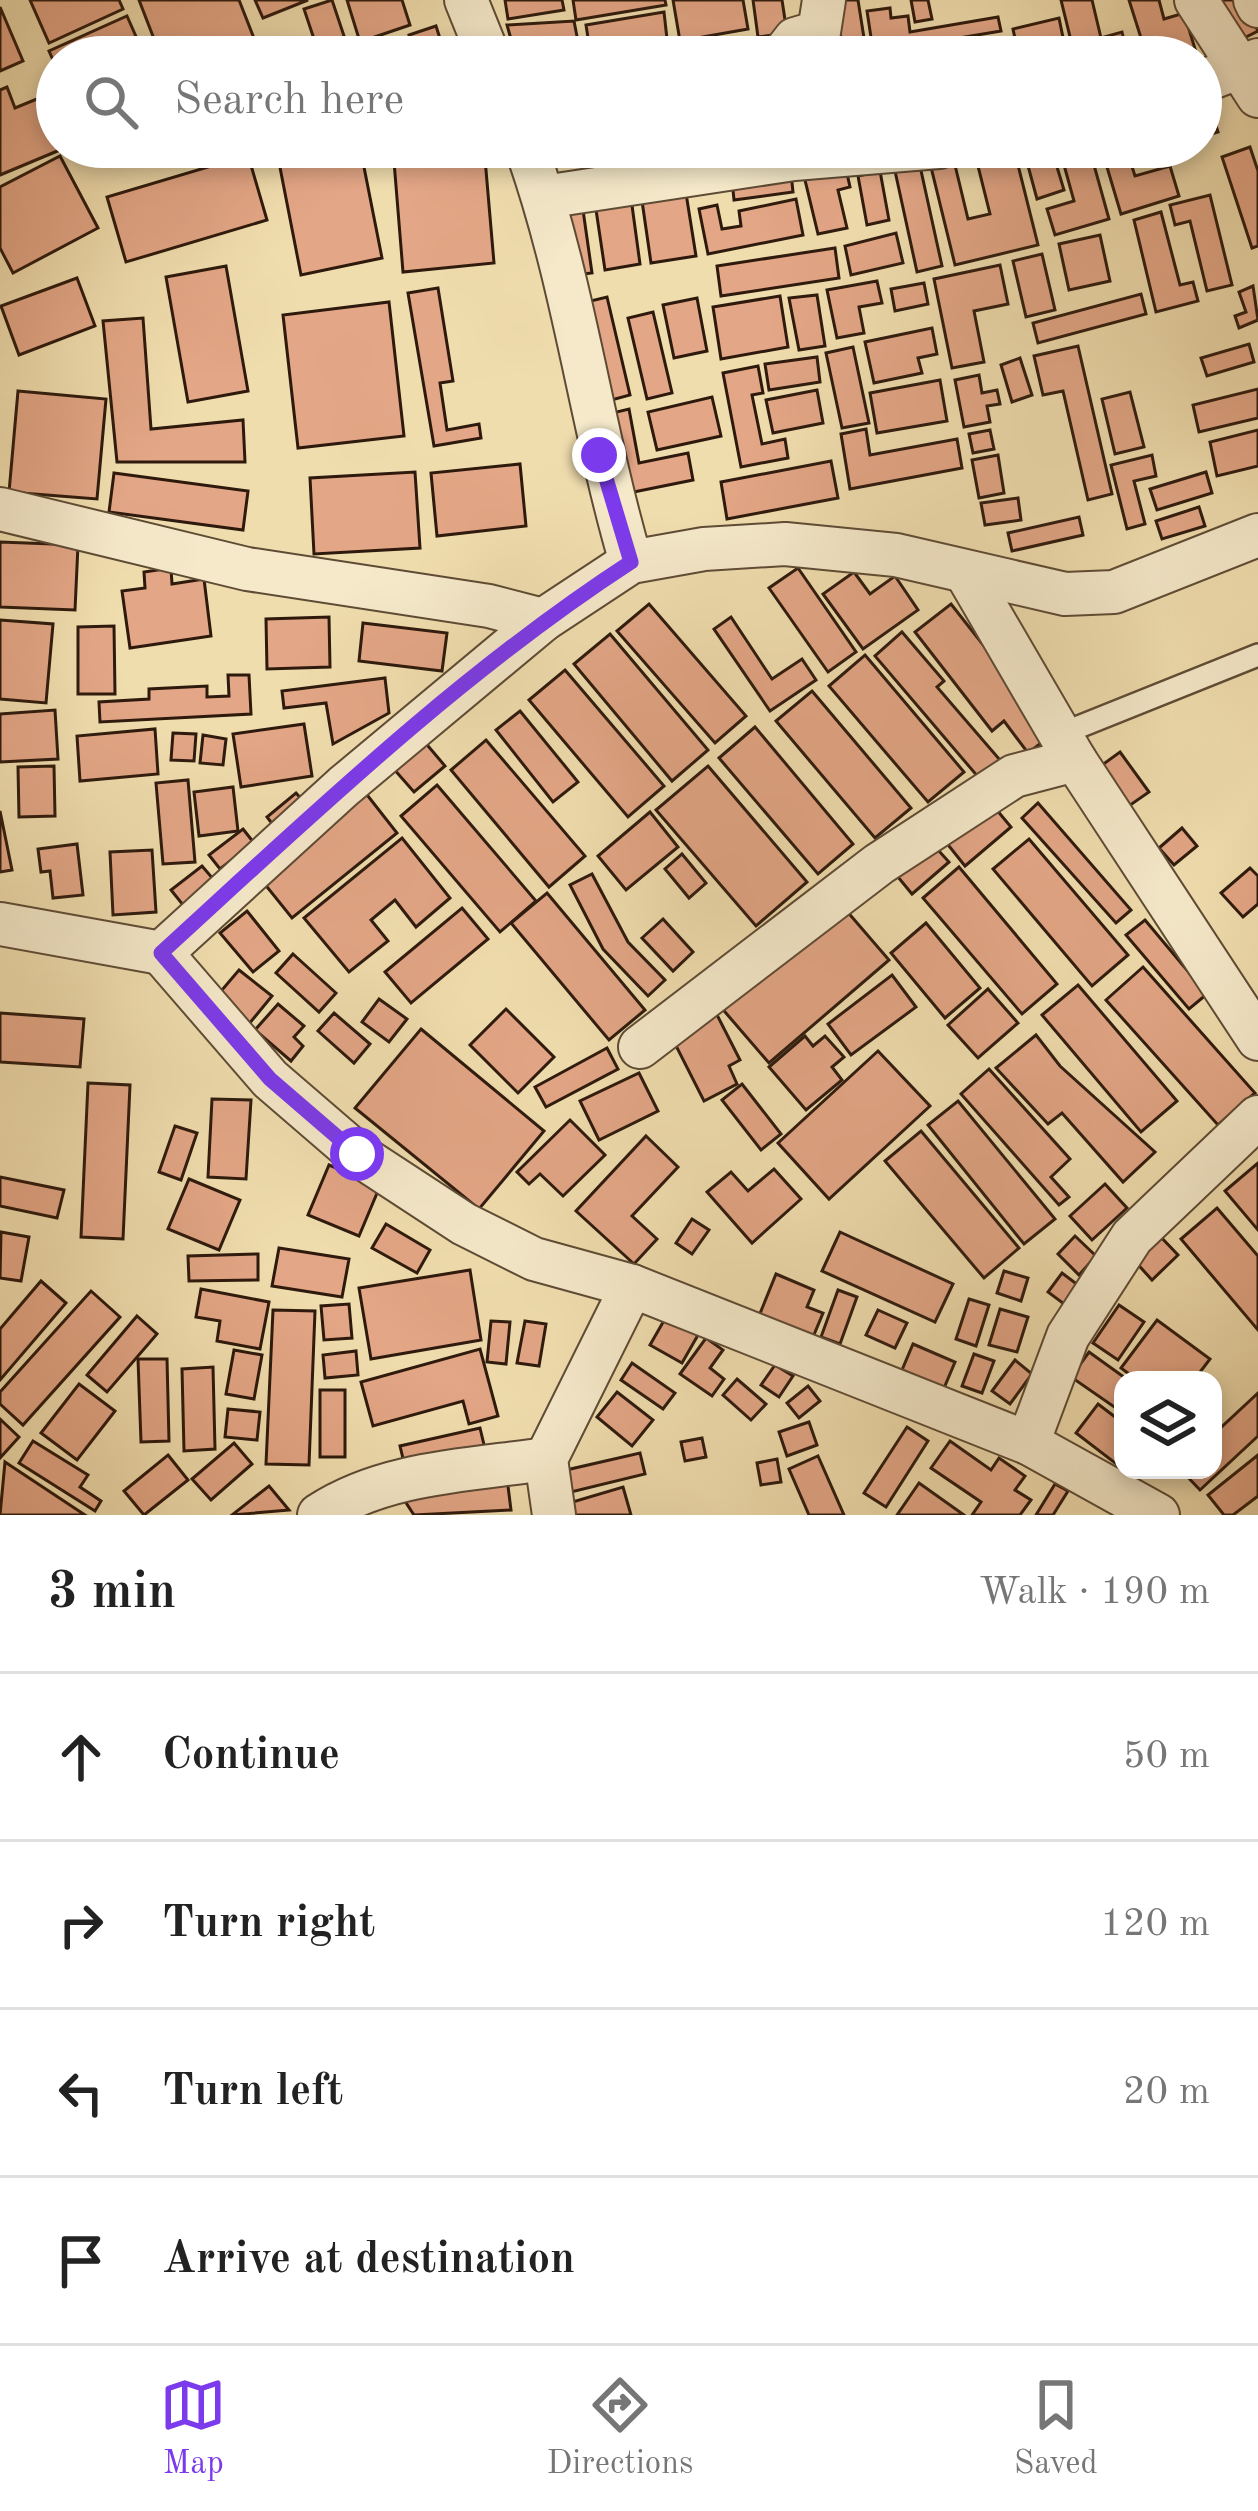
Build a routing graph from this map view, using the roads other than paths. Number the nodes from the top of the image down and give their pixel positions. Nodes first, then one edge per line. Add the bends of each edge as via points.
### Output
1 (466, 0) edge
2 (824, 0) edge
3 (1196, 0) edge
4 (481, 36) edge
5 (805, 36) edge
6 (1253, 75) edge
7 (1222, 79) edge
8 (534, 168) edge
9 (708, 168) edge
10 (544, 197) junction
11 (0, 509) edge
12 (1258, 536) edge
13 (631, 562) junction
14 (966, 573) junction
15 (543, 620) junction
16 (1258, 655) edge
17 (1068, 747) junction
18 (0, 924) edge
19 (161, 953) junction
20 (1258, 1039) edge
21 (640, 1047) dead end
22 (1258, 1117) edge
23 (632, 1286) junction
24 (1028, 1443) junction
25 (546, 1459) junction
26 (319, 1515) edge
27 (554, 1515) edge
28 (1158, 1515) edge

1 - 4 street
2 - 5 street via 819,32
3 - 6 street
6 - 7 street
8 - 10 street
9 - 10 street
10 - 13 street via 599,455
11 - 15 street via 248,569
12 - 14 street via 1114,592 1066,594
13 - 14 street via 785,544 896,555
13 - 15 street
14 - 17 street
15 - 19 street
16 - 17 lane
17 - 20 street
17 - 21 street via 878,864
18 - 19 street
19 - 23 street via 270,1079 357,1154 534,1259
22 - 24 street via 1132,1237 1068,1336
23 - 24 street
23 - 25 street
24 - 28 street
25 - 26 street via 416,1477 345,1498
25 - 27 street

